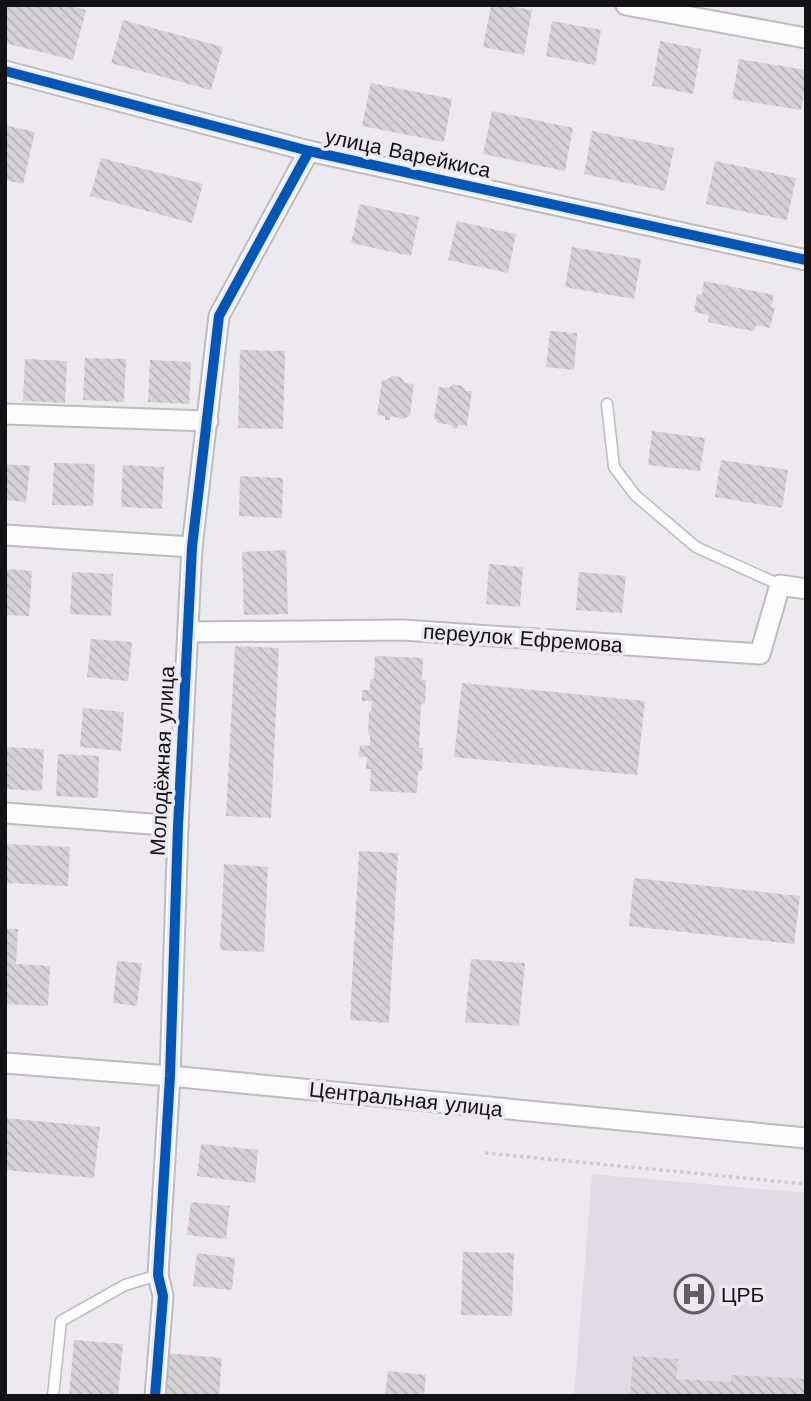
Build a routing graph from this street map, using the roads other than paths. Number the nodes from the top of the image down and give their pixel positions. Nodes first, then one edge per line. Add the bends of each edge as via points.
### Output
1 (626, 5) edge
2 (806, 38) edge
3 (5, 71) edge
4 (309, 150) junction
5 (806, 260) edge
6 (607, 404) dead end
7 (5, 414) edge
8 (208, 421) junction
9 (5, 535) edge
10 (192, 547) junction
11 (780, 585) junction
12 (806, 589) edge
13 (188, 632) junction
14 (5, 813) edge
15 (178, 826) junction
16 (5, 1063) edge
17 (170, 1076) junction
18 (806, 1138) edge
19 (158, 1275) junction
20 (53, 1396) edge
21 (155, 1396) edge

1 - 2 street
3 - 4 street, улица Варейкиса
4 - 5 street, улица Варейкиса
4 - 8 street, Молодёжная улица via 219,316
6 - 11 lane via 614,467 635,495 696,547
7 - 8 street
8 - 10 street, Молодёжная улица
9 - 10 street
10 - 13 street, Молодёжная улица
11 - 12 street
11 - 13 street, переулок Ефремова via 760,654 403,630
13 - 15 street, Молодёжная улица
14 - 15 street
15 - 17 street, Молодёжная улица
16 - 17 street, Центральная улица
17 - 18 street, Центральная улица
17 - 19 street, Молодёжная улица
19 - 20 lane via 125,1284 61,1321
19 - 21 street, Молодёжная улица via 163,1296

